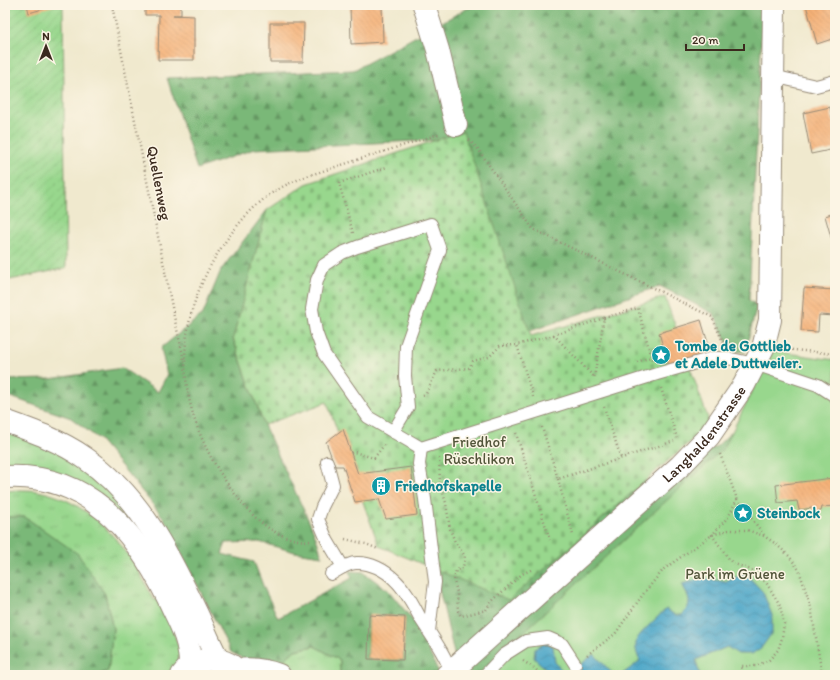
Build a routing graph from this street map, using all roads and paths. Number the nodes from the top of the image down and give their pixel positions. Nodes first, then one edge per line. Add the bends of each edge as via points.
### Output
1 (112, 5) edge
2 (424, 5) edge
3 (774, 5) edge
4 (774, 76) junction
5 (835, 81) edge
6 (456, 125) junction
7 (387, 167) dead end
8 (357, 247) junction
9 (604, 318) junction
10 (554, 335) junction
11 (517, 345) junction
12 (777, 348) dead end
13 (835, 354) edge
14 (727, 358) junction
15 (755, 364) junction
16 (184, 365) junction
17 (657, 374) junction
18 (593, 376) junction
19 (599, 392) junction
20 (835, 396) edge
21 (408, 407) junction
22 (537, 411) junction
23 (512, 420) junction
24 (5, 421) edge
25 (393, 432) junction
26 (709, 436) junction
27 (438, 442) junction
28 (420, 448) junction
29 (351, 453) dead end
30 (621, 458) junction
31 (327, 462) dead end
32 (5, 477) edge
33 (558, 479) junction
34 (737, 499) junction
35 (712, 535) junction
36 (764, 536) junction
37 (327, 540) junction
38 (550, 540) dead end
39 (575, 541) dead end
40 (538, 564) dead end
41 (343, 567) junction
42 (331, 574) dead end
43 (429, 631) junction
44 (218, 659) junction
45 (575, 664) joint
46 (186, 671) edge
47 (240, 672) edge
48 (450, 674) edge
49 (279, 675) edge
50 (485, 675) edge
51 (744, 675) edge
52 (822, 675) edge

1 - 16 path, Quellenweg
2 - 6 main road
3 - 4 main road, Langhaldenstrasse
4 - 5 lane via 816,86
4 - 15 main road, Langhaldenstrasse via 770,320 763,348
6 - 14 path via 478,149 533,229 712,317 728,352
6 - 16 path via 445,132 307,176 265,198 242,219 207,271 191,311
7 - 8 path via 339,183
8 - 21 lane via 431,224 440,250 406,346
8 - 25 lane via 324,265 317,280 312,309 316,332 324,354 368,417
9 - 10 path
9 - 17 path via 638,308
9 - 18 path
10 - 11 path
10 - 18 path
11 - 21 path via 500,346 489,357 473,361 469,368 437,371 426,394
11 - 22 path
12 - 13 path
14 - 15 lane
14 - 17 lane via 713,358
15 - 20 lane via 818,385
15 - 26 main road, Langhaldenstrasse via 733,403
16 - 37 path via 196,422 208,451 238,498 266,527 281,536 299,541
17 - 19 lane
17 - 30 path via 678,440
18 - 19 path
19 - 22 lane
19 - 30 path
21 - 25 lane
22 - 23 lane
22 - 33 path
23 - 27 lane
23 - 38 path
24 - 44 main road via 74,451 103,471 123,490 144,517 166,554
25 - 28 lane
25 - 29 path via 374,458
26 - 34 path via 716,444
26 - 48 main road, Langhaldenstrasse via 674,471
27 - 28 lane
27 - 40 path via 440,483 450,529 465,556 463,568 456,570 454,581 461,616 486,610 491,602 522,574
28 - 43 lane via 419,464 435,582
30 - 33 path
31 - 37 lane via 333,484 318,519
32 - 46 main road via 26,476 58,483 104,508 137,545 164,591 187,639 190,656
33 - 39 path
34 - 35 path via 729,516
34 - 36 path
35 - 36 path via 728,530 747,530
35 - 45 path via 664,569 615,634
35 - 51 path via 732,563 754,571 767,584 780,605 784,624 778,650 769,660 756,666 741,666
36 - 52 path via 789,556 798,570 811,607
37 - 41 lane
41 - 42 lane
41 - 43 lane via 355,562 382,570 405,591
43 - 48 lane
44 - 46 main road via 203,660
44 - 47 main road
45 - 50 lane via 562,644 548,638 526,641 504,655
47 - 49 main road via 255,669

